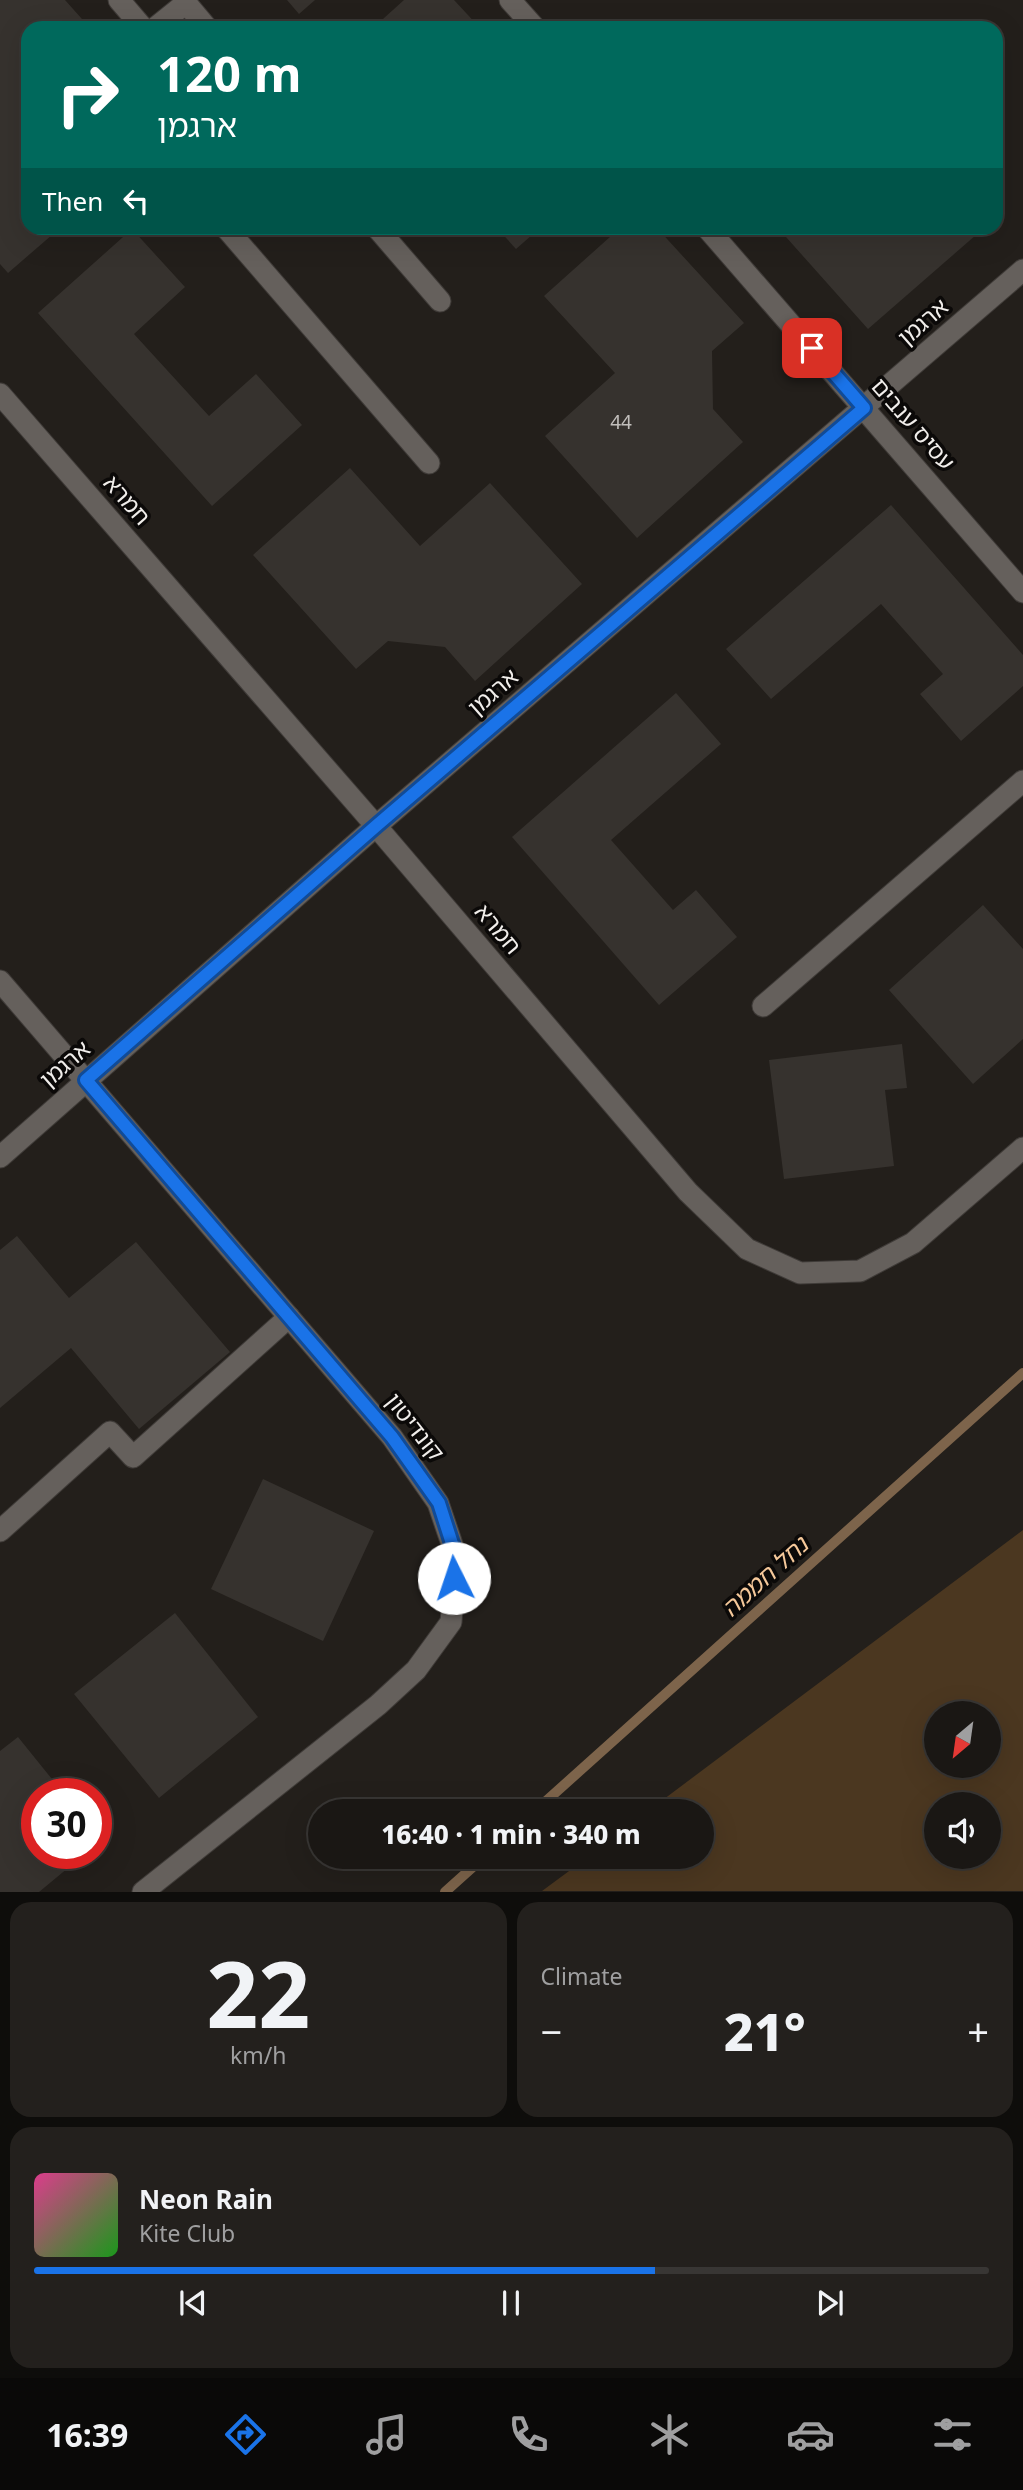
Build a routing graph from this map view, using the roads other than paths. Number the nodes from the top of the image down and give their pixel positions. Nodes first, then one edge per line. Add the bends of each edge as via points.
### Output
1 (119, 0) edge
2 (510, 0) edge
3 (137, 21) edge
4 (164, 21) edge
5 (201, 21) edge
6 (529, 21) edge
7 (232, 235) edge
8 (383, 235) edge
9 (713, 235) edge
10 (1023, 270) edge
11 (440, 302) dead end
12 (0, 394) edge
13 (864, 408) junction
14 (429, 463) dead end
15 (1023, 592) edge
16 (1023, 781) edge
17 (376, 826) junction
18 (0, 981) edge
19 (763, 1006) dead end
20 (86, 1080) junction
21 (1023, 1147) edge
22 (0, 1157) edge
23 (289, 1317) junction
24 (0, 1531) edge
25 (143, 1892) edge

1 - 3 street
2 - 6 street
4 - 5 street via 186,3
7 - 14 street
8 - 11 street
9 - 13 street, עסיס ענבים
10 - 13 street, ארגמן
12 - 17 street, חמרא
13 - 15 street, עסיס ענבים
13 - 17 street, ארגמן
16 - 19 street
17 - 20 street, ארגמן
17 - 21 street, חמרא via 688,1192 747,1249 800,1273 860,1271 913,1243
18 - 20 street, קונדיטון
20 - 22 street, ארגמן
20 - 23 street, קונדיטון
23 - 24 street via 133,1457 110,1432
23 - 25 street, קונדיטון via 392,1437 439,1503 456,1556 450,1622 416,1670 378,1705

